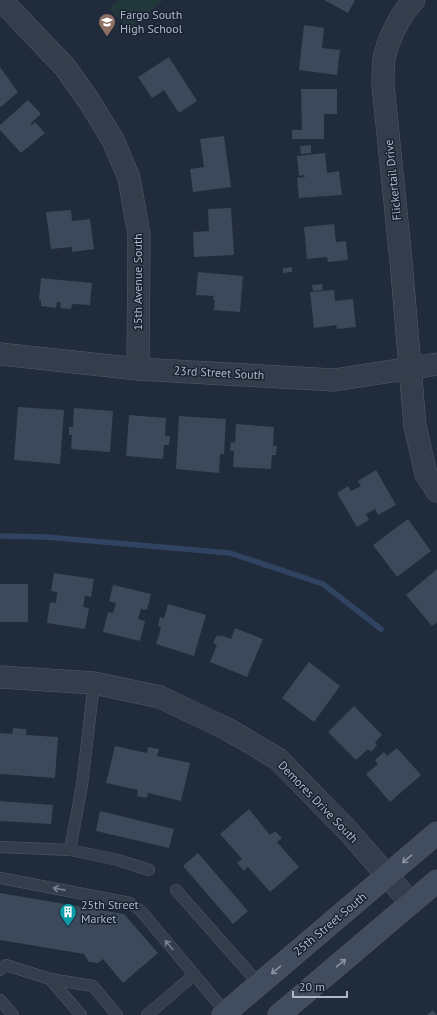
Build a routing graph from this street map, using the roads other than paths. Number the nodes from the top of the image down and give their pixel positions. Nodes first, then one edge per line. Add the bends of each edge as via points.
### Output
1 (1, 0) edge
2 (414, 0) edge
3 (0, 354) edge
4 (437, 364) edge
5 (410, 368) junction
6 (138, 369) junction
7 (437, 491) edge
8 (0, 676) edge
9 (94, 683) junction
10 (437, 833) edge
11 (0, 846) edge
12 (70, 850) junction
13 (149, 870) dead end
14 (387, 876) junction
15 (0, 878) edge
16 (437, 881) edge
17 (176, 890) dead end
18 (411, 903) junction
19 (0, 970) edge
20 (194, 975) junction
21 (50, 979) junction
22 (259, 984) junction
23 (0, 1000) edge
24 (226, 1014) edge
25 (13, 1015) edge
26 (81, 1015) edge
27 (117, 1015) edge
28 (147, 1015) edge
29 (279, 1015) edge

1 - 6 street, 15th Avenue South via 73,78 113,140 129,178 139,235
2 - 5 street, Flickertail Drive via 390,39 384,59 383,85
3 - 6 street, 23rd Street South
4 - 5 street, 23rd Street South
5 - 6 street, 23rd Street South via 334,380
5 - 7 street, Flickertail Drive via 415,426 426,474
8 - 9 street, Demores Drive South
9 - 12 lane via 82,786
9 - 14 street, Demores Drive South via 160,697 229,730 278,759 349,832
10 -> 14 main road, 25th Street South
11 - 12 lane
12 - 13 lane via 118,860
14 - 18 street, Demores Drive South
14 -> 22 main road, 25th Street South
20 -> 15 lane via 140,911 130,903
16 - 18 main road
17 - 22 lane
29 -> 18 main road
19 - 21 lane via 6,965
20 - 24 lane
20 - 28 lane
21 - 26 lane
21 - 27 lane via 93,986
22 - 24 main road, 25th Street South
23 - 25 lane

